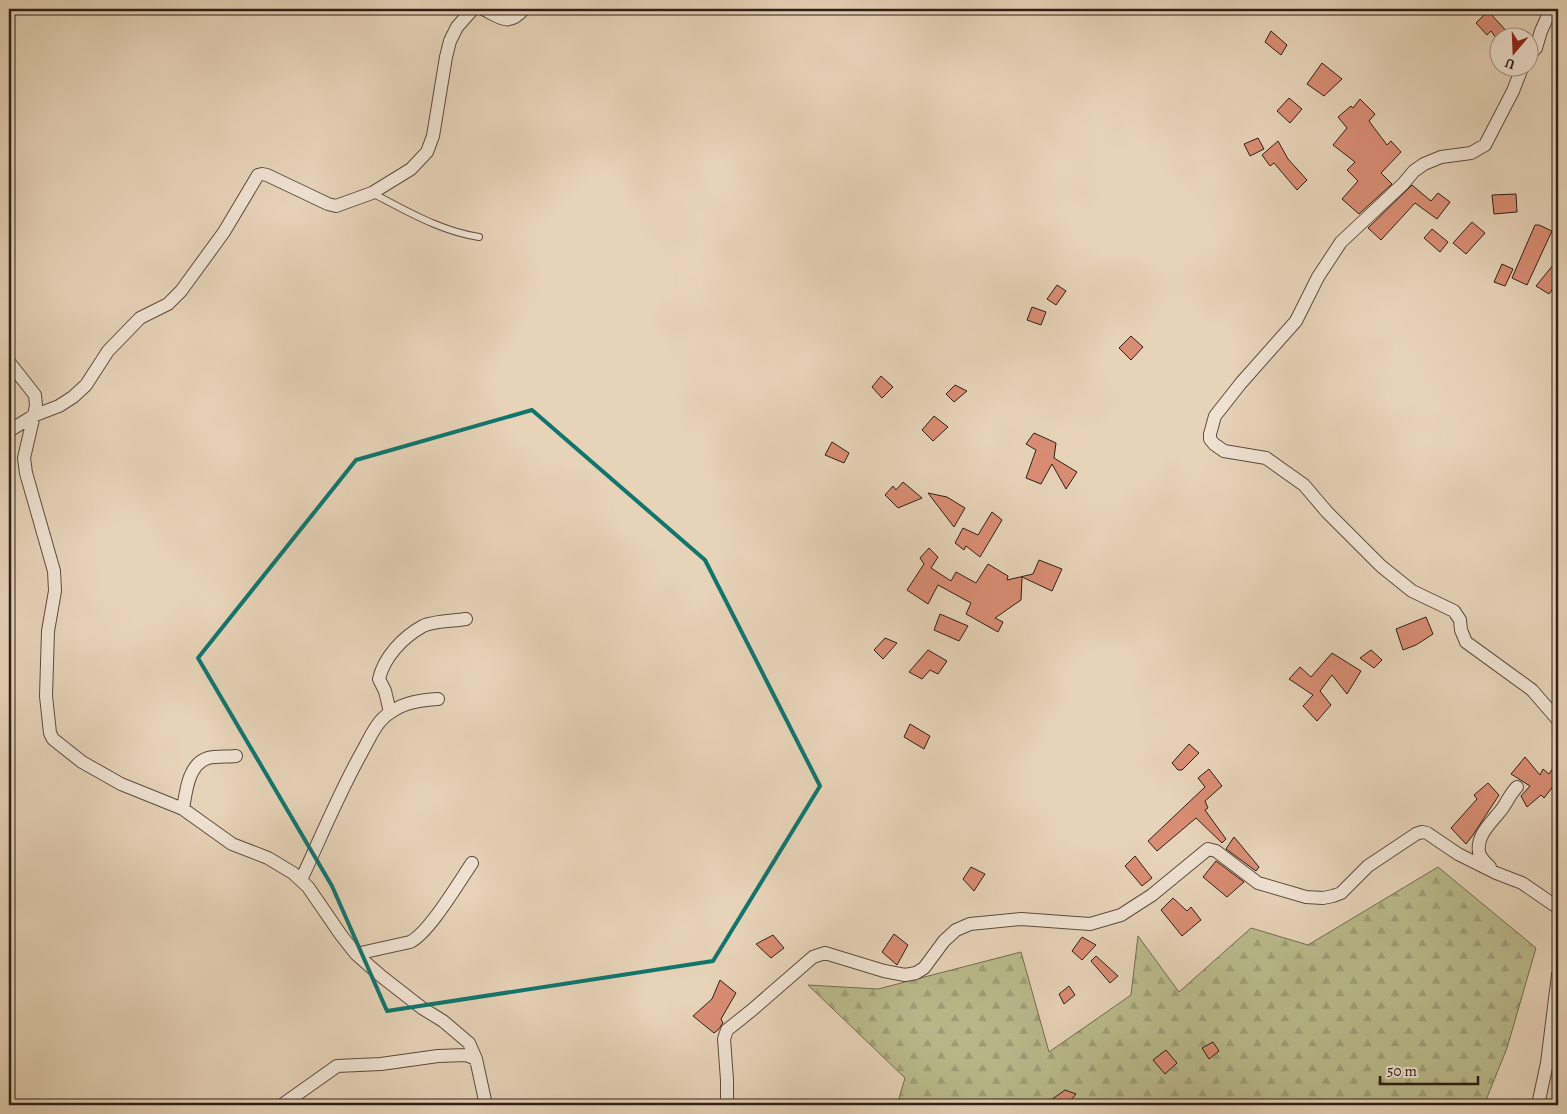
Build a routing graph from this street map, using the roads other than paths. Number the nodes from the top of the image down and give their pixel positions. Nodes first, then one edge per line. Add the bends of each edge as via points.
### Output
1 (473, 9) edge
2 (482, 9) edge
3 (524, 9) edge
4 (1551, 9) edge
5 (1540, 31) edge
6 (1518, 78) edge
7 (372, 193) junction
8 (479, 237) dead end
9 (9, 362) edge
10 (33, 416) junction
11 (9, 431) edge
12 (466, 619) dead end
13 (438, 699) dead end
14 (390, 712) junction
15 (1558, 720) edge
16 (236, 756) dead end
17 (1517, 787) dead end
18 (183, 809) junction
19 (472, 862) dead end
20 (1496, 872) junction
21 (301, 880) junction
22 (1558, 892) edge
23 (1556, 908) edge
24 (356, 954) junction
25 (1558, 975) edge
26 (476, 1059) junction
27 (282, 1105) edge
28 (486, 1105) edge
29 (727, 1105) edge
30 (1538, 1105) edge

1 - 7 street via 450,41 428,152 411,168
2 - 3 street via 508,20
4 - 5 street
6 - 15 street via 1485,145 1471,153 1441,157 1424,164 1341,242 1314,284 1296,321 1215,416 1210,439 1224,451 1266,458 1304,486 1381,566 1412,592 1454,611 1466,642 1532,690
7 - 8 lane via 431,224
7 - 10 street via 336,206 267,175 258,175 224,232 181,291 168,304 140,318 108,351 86,385 73,397
9 - 10 street via 35,395
10 - 11 street
10 - 18 street via 24,458 54,570 46,696 52,739 82,762 121,784
12 - 14 street via 424,626 403,641 384,663 379,679
13 - 14 street via 419,700
14 - 21 street via 378,723 347,780
16 - 18 street via 208,758 199,763 190,775
17 - 20 street via 1483,832 1478,844 1480,856
18 - 21 street via 232,844 268,858
19 - 24 street via 426,930 416,939
20 - 23 street via 1522,883
20 - 29 street via 1422,832 1368,866 1334,896 1306,897 1258,883 1216,850 1208,848 1152,895 1121,915 1090,924 1021,919 970,924 956,930 916,973 884,971 825,953 813,957 727,1030 724,1040
21 - 24 street
22 - 23 street
24 - 26 street via 464,1038
25 - 30 street via 1547,1063
26 - 27 street via 466,1055 438,1056 337,1066
26 - 28 street

